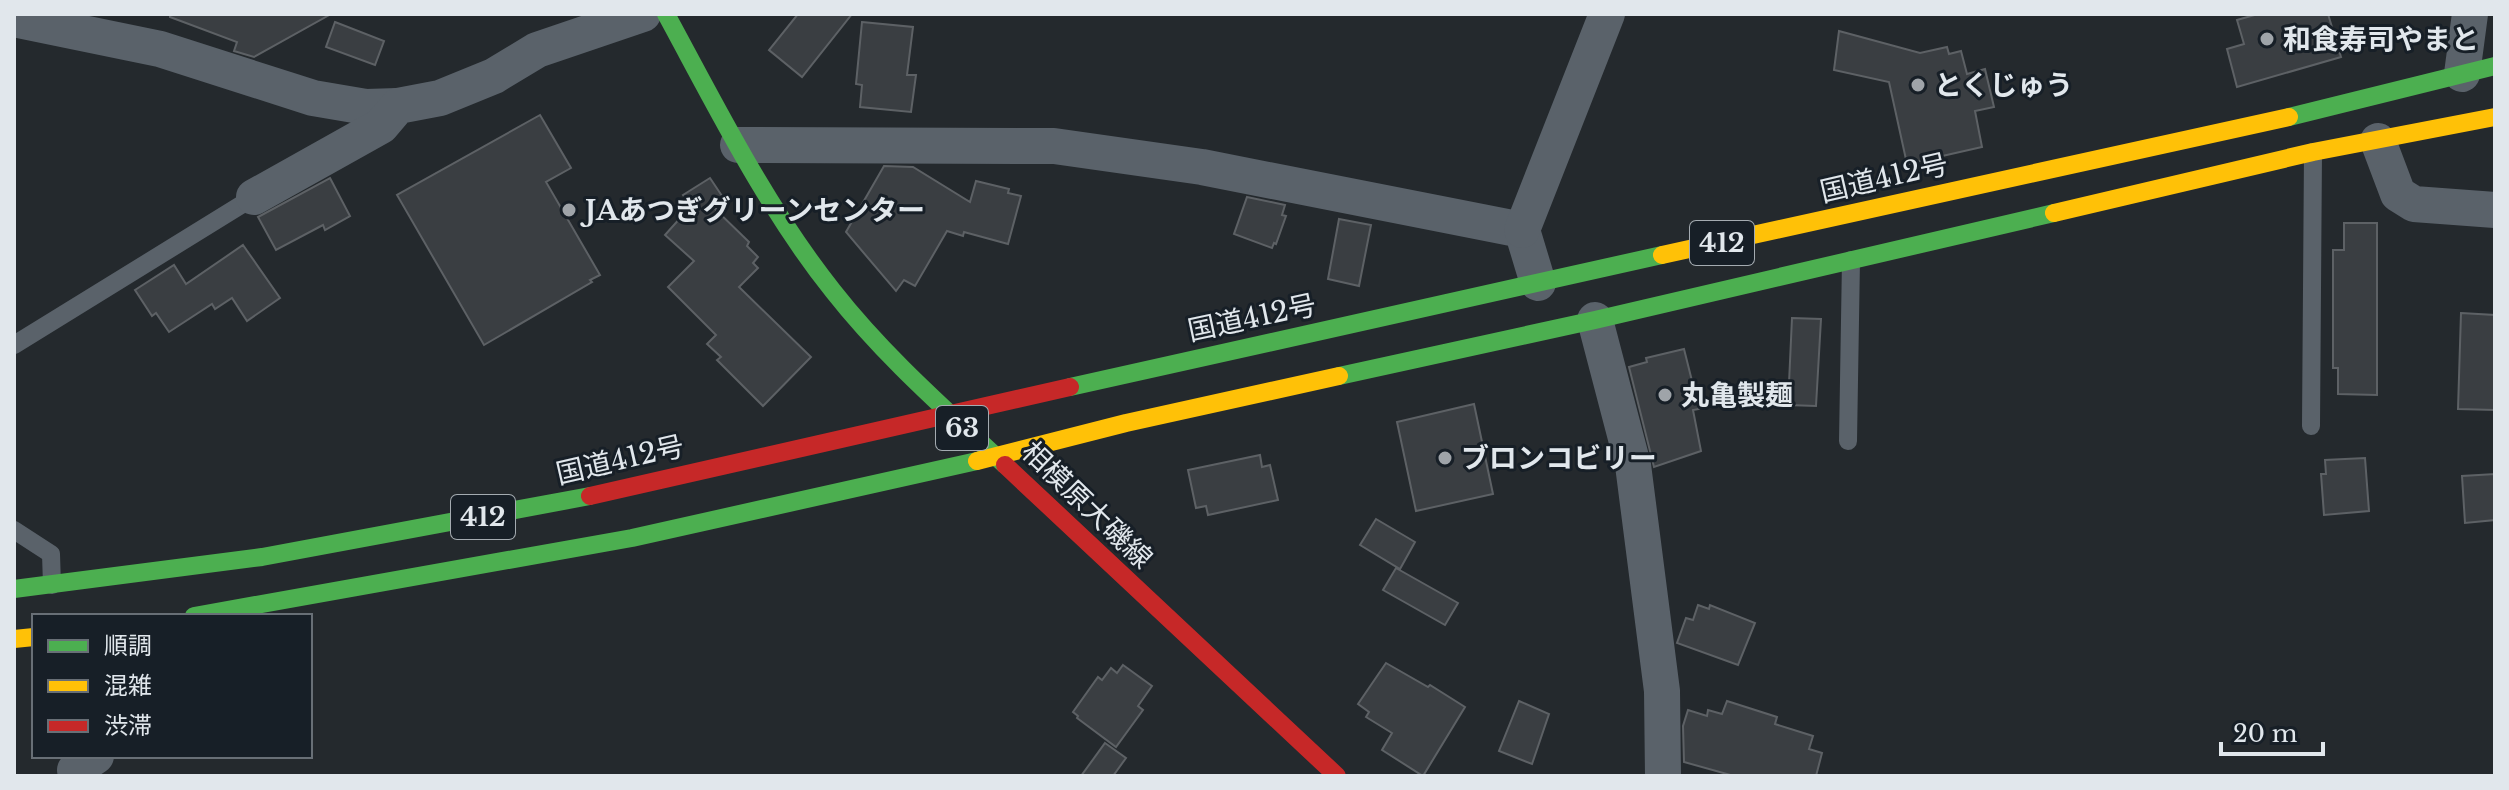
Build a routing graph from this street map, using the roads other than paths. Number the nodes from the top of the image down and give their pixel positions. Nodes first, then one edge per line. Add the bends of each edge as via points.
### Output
1 (643, 14) edge
2 (666, 14) edge
3 (1607, 14) edge
4 (2470, 14) edge
5 (14, 19) edge
6 (2479, 70) edge
7 (398, 106) junction
8 (2495, 117) edge
9 (2378, 141) junction
10 (738, 145) junction
11 (2313, 152) junction
12 (254, 197) joint
13 (2495, 210) edge
14 (1522, 230) junction
15 (1851, 260) junction
16 (1538, 283) junction
17 (1595, 320) junction
18 (14, 345) edge
19 (948, 415) junction
20 (2311, 426) dead end
21 (1848, 441) dead end
22 (996, 457) junction
23 (14, 530) edge
24 (52, 585) junction
25 (14, 589) edge
26 (232, 614) edge
27 (1337, 776) edge
28 (1663, 776) edge

1 - 7 street via 537,50 494,76 440,98
2 - 10 main road, 相模原大磯線 / 63
3 - 14 street
4 - 6 street
5 - 7 street via 160,49 313,98
6 - 16 main road, 国道412号 / 412
7 - 12 street via 381,126
8 - 9 main road, 412
9 - 11 main road, 412
9 - 13 street via 2398,194 2414,204
10 - 14 street via 1054,146 1202,167
10 - 19 main road, 相模原大磯線 / 63 via 826,282
11 - 15 main road, 412
11 - 20 lane
12 - 18 lane
14 - 16 street
15 - 17 main road, 412
15 - 21 lane
16 - 19 main road, 国道412号 / 412
17 - 22 main road, 412 via 1126,423
17 - 28 street via 1633,465 1662,691
19 - 22 main road, 相模原大磯線 / 63
19 - 24 main road, 国道412号 / 412 via 566,502 262,557
22 - 26 main road, 412 via 632,538
22 - 27 main road, 相模原大磯線 / 63
23 - 24 lane via 51,554
24 - 25 main road, 国道412号 / 412

